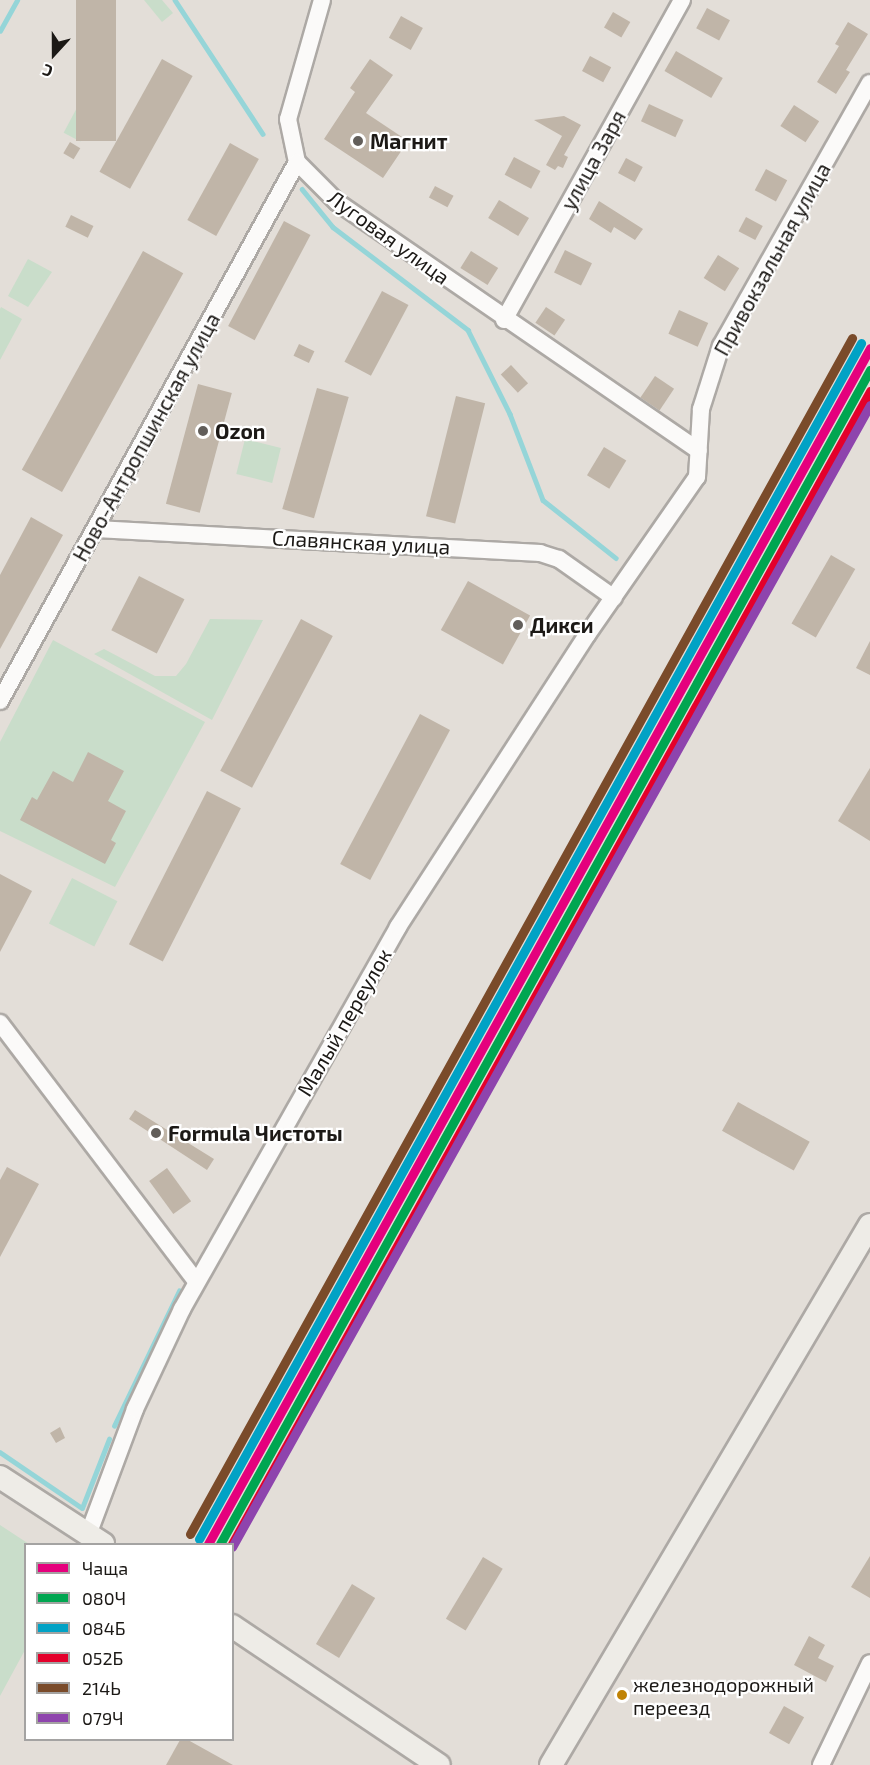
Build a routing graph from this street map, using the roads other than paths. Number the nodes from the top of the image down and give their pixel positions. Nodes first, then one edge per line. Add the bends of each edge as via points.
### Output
1 (322, 0) edge
2 (682, 0) edge
3 (870, 83) edge
4 (294, 168) junction
5 (504, 320) junction
6 (699, 451) junction
7 (96, 529) junction
8 (614, 598) junction
9 (0, 701) edge
10 (0, 1023) edge
11 (870, 1225) edge
12 (196, 1281) junction
13 (0, 1477) edge
14 (95, 1540) edge
15 (234, 1627) edge
16 (870, 1663) edge
17 (439, 1765) edge
18 (551, 1765) edge
19 (821, 1765) edge

1 - 4 street via 288,119
2 - 5 street, улица Заря
3 - 6 street, Привокзальная улица via 721,346 701,409
4 - 5 street, Луговая улица
4 - 7 street, Ново-Антропшинская улица
5 - 6 street, Луговая улица
6 - 8 street, Привокзальная улица via 697,477
7 - 8 street, Славянская улица via 540,553 559,559
7 - 9 street, Ново-Антропшинская улица
8 - 12 street, Малый переулок via 398,927
10 - 12 street
11 - 18 street
12 - 14 street, Малый переулок via 135,1409
13 - 14 street
15 - 17 street
16 - 19 street

